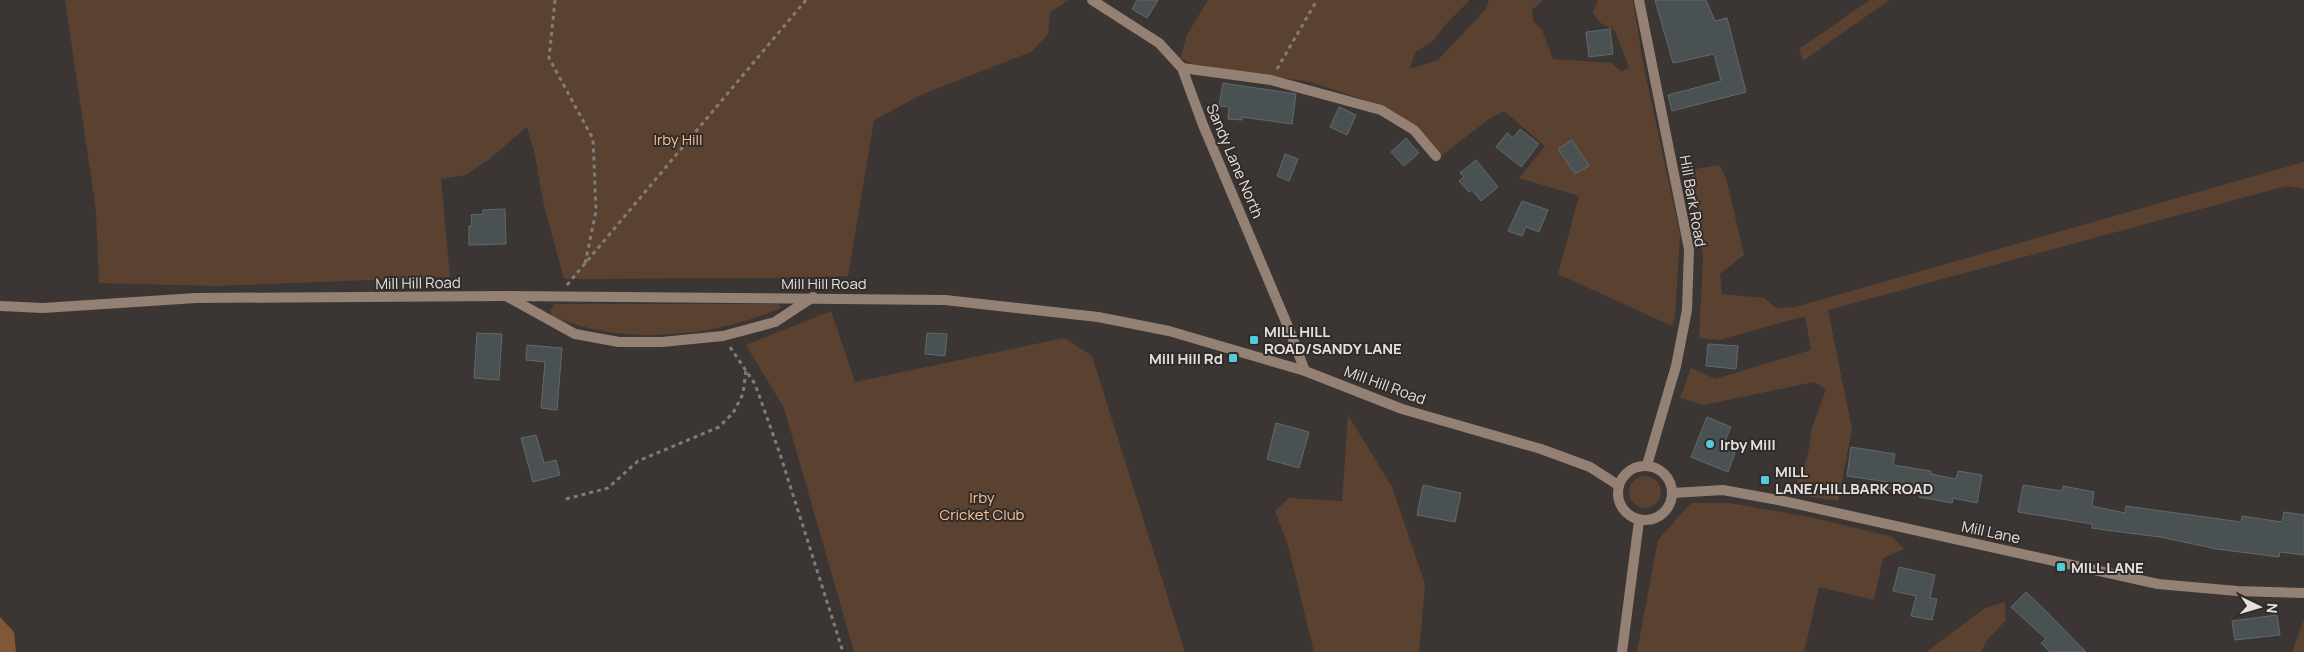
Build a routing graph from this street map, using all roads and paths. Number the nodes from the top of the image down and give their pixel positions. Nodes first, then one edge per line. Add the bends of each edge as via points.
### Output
1 (555, 0) edge
2 (806, 0) edge
3 (1092, 0) edge
4 (1317, 0) edge
5 (1639, 0) edge
6 (1182, 68) junction
7 (1271, 80) junction
8 (1436, 156) dead end
9 (584, 265) junction
10 (506, 296) junction
11 (558, 296) junction
12 (813, 297) junction
13 (0, 306) edge
14 (723, 336) junction
15 (746, 370) junction
16 (1305, 371) junction
17 (1648, 465) junction
18 (1618, 485) junction
19 (1673, 493) junction
20 (566, 499) dead end
21 (1639, 521) junction
22 (2304, 592) edge
23 (843, 652) edge
24 (1622, 652) edge

1 - 9 path via 549,58 593,139 596,212
2 - 9 path
3 - 6 street, Sandy Lane North via 1159,43
4 - 7 path
5 - 17 street, Hill Bark Road via 1688,249 1687,310 1676,366
6 - 7 street
6 - 16 street, Sandy Lane North
7 - 8 street via 1381,110 1414,130
9 - 11 path
10 - 11 street, Mill Hill Road
10 - 13 street, Mill Hill Road via 196,298 43,308
10 - 14 street via 575,334 619,342
11 - 12 street, Mill Hill Road
12 - 14 street via 775,322
12 - 16 street, Mill Hill Road via 945,300 1098,317 1169,331
14 - 15 path
15 - 20 path via 743,394 733,413 719,427 638,461 608,488
15 - 23 path via 755,384 780,454
16 - 18 street, Mill Hill Road via 1402,409 1541,449 1590,468
17 - 18 street via 1627,472
17 - 19 street via 1666,475
18 - 21 street via 1619,501 1624,511
19 - 21 street via 1662,514
19 - 22 street, Mill Lane via 1722,490 1783,501 2158,584 2218,590
21 - 24 street

